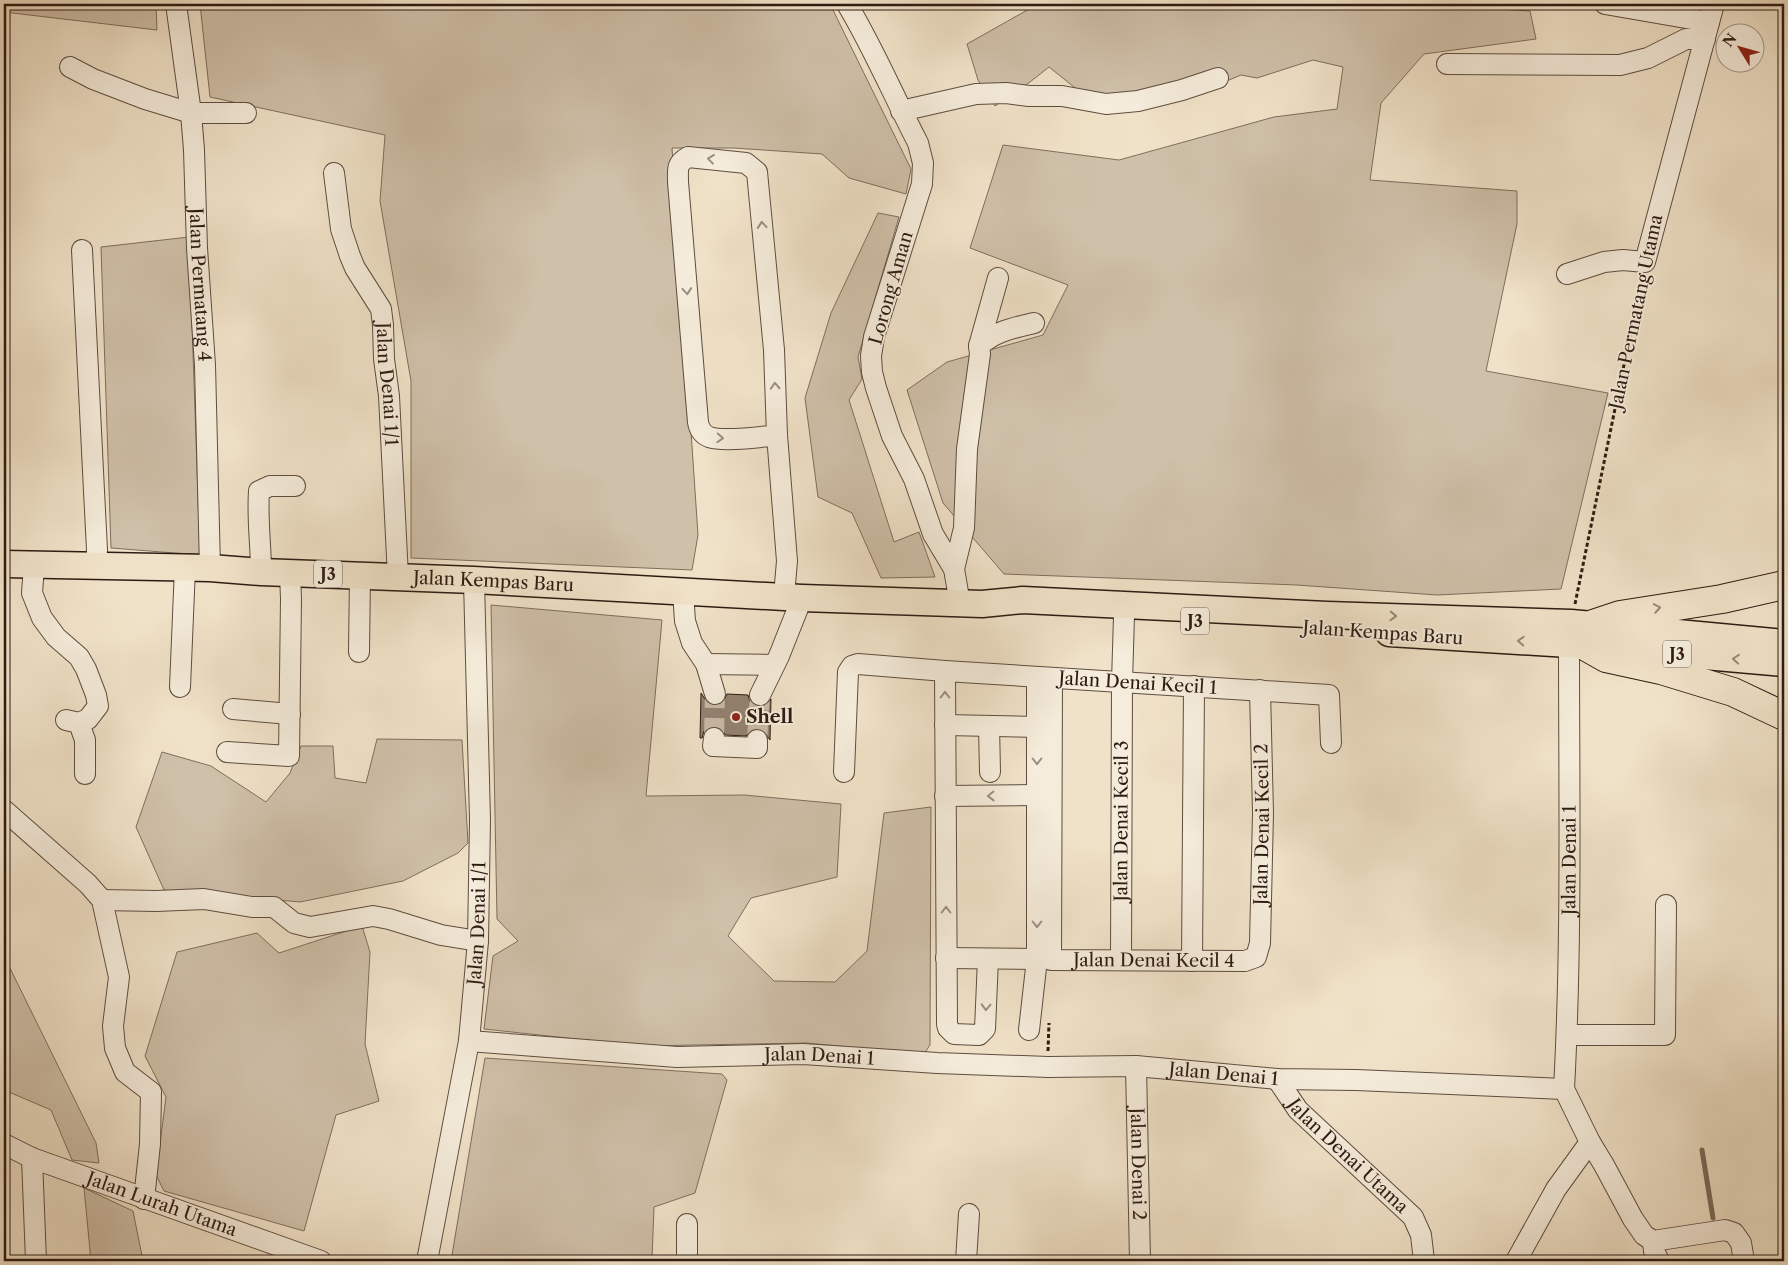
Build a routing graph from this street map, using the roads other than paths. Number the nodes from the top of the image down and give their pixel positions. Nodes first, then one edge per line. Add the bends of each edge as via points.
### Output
1 (176, 4) edge
2 (847, 4) edge
3 (1604, 4) edge
4 (1709, 21) edge
5 (1447, 64) dead end
6 (70, 67) dead end
7 (1218, 78) dead end
8 (902, 111) junction
9 (191, 113) junction
10 (246, 113) dead end
11 (334, 173) dead end
12 (82, 250) dead end
13 (1567, 274) dead end
14 (998, 278) dead end
15 (1034, 323) dead end
16 (979, 346) junction
17 (778, 435) junction
18 (295, 486) dead end
19 (4, 564) edge
20 (34, 566) junction
21 (96, 566) junction
22 (185, 568) junction
23 (210, 568) junction
24 (954, 569) junction
25 (262, 572) junction
26 (290, 573) junction
27 (360, 576) junction
28 (398, 576) junction
29 (474, 580) junction
30 (1784, 585) edge
31 (683, 592) junction
32 (793, 597) junction
33 (971, 604) junction
34 (1124, 616) junction
35 (1579, 634) junction
36 (1784, 642) edge
37 (359, 652) dead end
38 (1784, 663) edge
39 (706, 664) junction
40 (774, 666) junction
41 (945, 671) junction
42 (1045, 678) junction
43 (1122, 682) junction
44 (1194, 686) junction
45 (180, 687) dead end
46 (1260, 690) junction
47 (715, 694) tunnel mouth
48 (760, 695) tunnel mouth
49 (233, 709) dead end
50 (290, 714) junction
51 (1784, 716) edge
52 (945, 725) junction
53 (989, 726) junction
54 (1037, 727) junction
55 (714, 738) dead end
56 (757, 740) dead end
57 (1331, 743) dead end
58 (228, 752) dead end
59 (844, 772) dead end
60 (990, 772) dead end
61 (85, 774) dead end
62 (1037, 795) junction
63 (945, 796) junction
64 (4, 810) edge
65 (102, 900) junction
66 (1666, 905) dead end
67 (478, 941) junction
68 (1256, 957) joint
69 (946, 958) junction
70 (988, 959) junction
71 (1044, 959) junction
72 (1122, 960) junction
73 (1192, 961) junction
74 (1029, 1030) dead end
75 (1567, 1035) junction
76 (469, 1041) junction
77 (1136, 1066) junction
78 (1277, 1078) junction
79 (1564, 1089) junction
80 (1590, 1142) junction
81 (4, 1144) edge
82 (32, 1158) junction
83 (144, 1199) junction
84 (970, 1214) dead end
85 (687, 1224) dead end
86 (1653, 1241) junction
87 (36, 1261) edge
88 (321, 1261) edge
89 (427, 1261) edge
90 (687, 1261) edge
91 (966, 1261) edge
92 (1140, 1261) edge
93 (1424, 1261) edge
94 (1516, 1261) edge
95 (1659, 1261) edge
96 (1744, 1261) edge

1 - 9 street, Jalan Permatang 4
2 - 8 street, Lorong Aman
3 - 4 street
4 - 5 street via 1686,40 1648,58 1620,65
4 - 13 street, Jalan Permatang Utama via 1645,262 1604,262
6 - 9 street via 93,79
7 - 8 street via 1138,101 1106,104 1062,96 976,94
8 - 24 street, Lorong Aman via 920,148 923,179 874,337 872,372 892,436 914,478 933,534
9 - 10 street
9 - 23 street, Jalan Permatang 4 via 205,365
11 - 28 street, Jalan Denai 1/1 via 342,229 354,268 381,309
12 - 21 street
14 - 16 street
15 - 16 street via 1002,331
16 - 24 street via 967,450 964,528
17 -> 17 street via 774,350 756,172 746,163 688,157 678,168 700,429 709,437 720,438
17 - 32 street via 786,561
18 - 25 street via 270,486 259,491
19 - 20 main road, Jalan Kempas Baru / J3
20 - 21 main road, Jalan Kempas Baru / J3
20 - 61 street via 32,593 42,618 56,637 79,658 96,695 98,706 88,719 72,722 85,740
21 - 22 main road, Jalan Kempas Baru / J3
22 - 23 main road, Jalan Kempas Baru / J3
22 - 45 street
23 - 25 main road, Jalan Kempas Baru / J3
24 - 33 street, Lorong Aman
25 - 26 main road, Jalan Kempas Baru / J3
26 - 27 main road, Jalan Kempas Baru / J3
26 - 50 street
27 - 28 main road, Jalan Kempas Baru / J3
27 - 37 street
28 - 29 main road, Jalan Kempas Baru / J3
29 - 31 main road, Jalan Kempas Baru / J3
29 - 67 street, Jalan Denai 1/1 via 480,820
35 -> 30 highway via 1620,615 1722,599
31 - 32 main road, Jalan Kempas Baru / J3
31 - 39 street via 684,621 692,643
32 - 33 main road, Jalan Kempas Baru / J3
32 - 40 street
33 - 34 main road, Jalan Kempas Baru / J3 via 1022,612
33 -> 35 main road, Jalan Kempas Baru / J3 via 1023,600 1317,614
35 -> 34 main road, Jalan Kempas Baru / J3
34 - 43 street, Jalan Denai Kecil 3
35 - 36 main road, Jalan Kempas Baru / J3
38 -> 35 main road, Jalan Kempas Baru / J3
35 - 51 highway via 1606,658 1661,670 1733,692
35 - 75 street, Jalan Denai 1
39 - 40 street
39 - 47 street
40 - 48 street
41 - 42 street, Jalan Denai Kecil 1
52 -> 41 street
41 - 59 street, Jalan Denai Kecil 1 via 852,666 848,672
42 - 43 street, Jalan Denai Kecil 1
42 - 54 street
42 - 71 street
43 - 44 street, Jalan Denai Kecil 1
43 - 72 street, Jalan Denai Kecil 3
44 - 46 street, Jalan Denai Kecil 1
44 - 73 street
46 - 57 street, Jalan Denai Kecil 1 via 1329,694
46 - 68 street, Jalan Denai Kecil 2 via 1262,823 1260,943
49 - 50 street
50 - 58 street via 289,756
52 - 53 street
52 - 63 street
53 - 54 street
53 - 60 street
54 -> 62 street
55 - 56 street via 713,746 757,748
62 -> 63 street
62 -> 71 street
69 -> 63 street
64 - 65 street
65 - 67 street via 204,900 274,907 294,923 310,926 373,916 435,934
65 - 83 street via 119,977 113,1026 115,1048 125,1072 151,1092
66 - 75 street via 1664,1035
67 - 76 street, Jalan Denai 1/1
68 - 73 street, Jalan Denai Kecil 4 via 1245,961
69 - 70 street, Jalan Denai Kecil 4
70 -> 69 street via 986,1024 982,1032 974,1036 954,1034 948,1028
70 - 71 street, Jalan Denai Kecil 4
71 - 72 street, Jalan Denai Kecil 4
71 - 74 street
72 - 73 street, Jalan Denai Kecil 4
75 - 79 street, Jalan Denai 1
76 - 77 street, Jalan Denai 1 via 677,1057 803,1054 946,1064
76 - 89 street, Jalan Denai 1/1
77 - 78 street, Jalan Denai 1
77 - 92 street, Jalan Denai 2
78 - 79 street, Jalan Denai 1
78 - 93 street, Jalan Denai Utama via 1298,1110 1414,1217 1421,1235
79 - 80 street
80 - 86 street via 1633,1220
80 - 94 street via 1556,1189
81 - 82 street, Jalan Lurah Utama
82 - 83 street, Jalan Lurah Utama
82 - 87 street
83 - 88 street, Jalan Lurah Utama
84 - 91 street
85 - 90 street
86 - 95 street
86 - 96 street via 1725,1230 1734,1232 1741,1243

